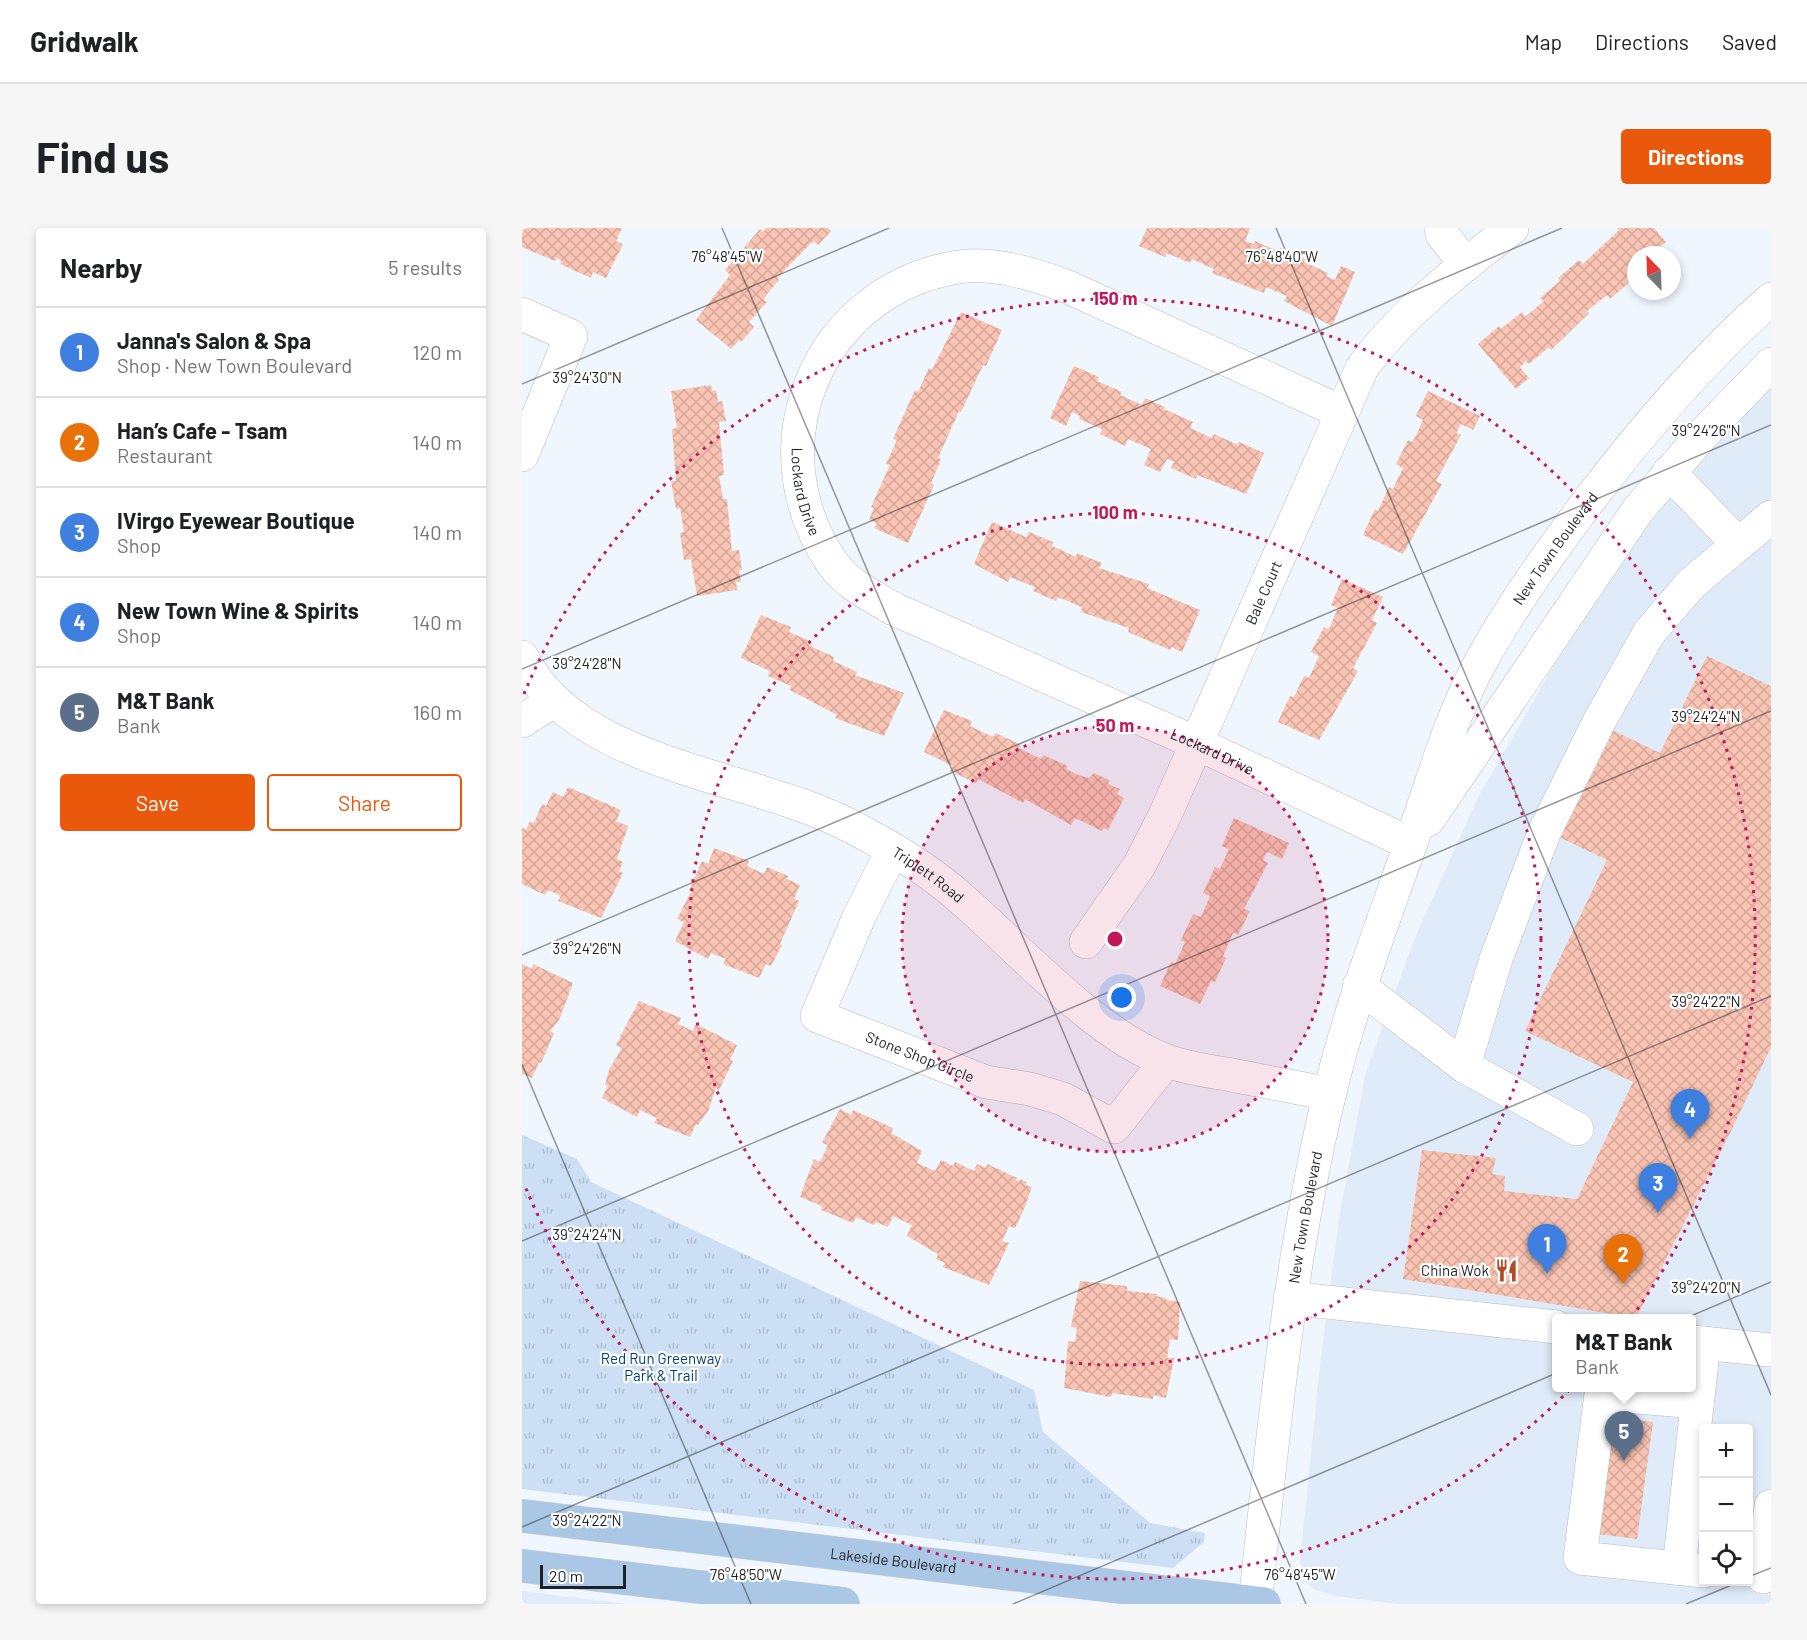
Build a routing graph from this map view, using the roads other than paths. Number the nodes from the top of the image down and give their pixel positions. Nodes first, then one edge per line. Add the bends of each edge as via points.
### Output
1 (1441, 228) edge
2 (1512, 228) edge
3 (1466, 265) junction
4 (1771, 299) edge
5 (522, 314) edge
6 (1771, 364) edge
7 (1341, 412) junction
8 (528, 418) edge
9 (522, 455) edge
10 (1669, 472) junction
11 (1771, 517) edge
12 (1738, 544) junction
13 (522, 657) edge
14 (554, 701) junction
15 (522, 721) edge
16 (1196, 743) junction
17 (1411, 844) junction
18 (892, 851) junction
19 (1086, 942) dead end
20 (1359, 986) junction
21 (1166, 1061) junction
22 (1464, 1066) junction
23 (1329, 1094) junction
24 (1577, 1129) dead end
25 (1290, 1298) junction
26 (1552, 1326) edge
27 (1698, 1342) edge
28 (1771, 1350) edge
29 (1697, 1402) junction
30 (1771, 1506) edge
31 (522, 1516) edge
32 (522, 1566) edge
33 (1691, 1570) edge
34 (1761, 1577) edge
35 (843, 1604) edge
36 (1258, 1604) edge

1 - 3 street
2 - 3 street, Bale Court
3 - 7 street, Bale Court via 1380,344 1362,368
4 - 17 street, New Town Boulevard via 1668,400 1533,575 1477,668 1437,760
5 - 8 street via 571,336
6 - 10 street, New Town Boulevard
7 - 16 street, Bale Court
7 - 16 street, Lockard Drive via 1068,287 1034,274 996,267 959,267 922,276 884,294 850,321 825,350 808,388 798,449 802,497 834,565 860,589 894,609
8 - 9 street
10 - 12 street
10 - 17 street, New Town Boulevard via 1568,610 1460,777
11 - 12 street
12 - 22 street via 1691,584 1648,633 1600,720 1544,833 1496,959
13 - 14 street, Triplett Road
14 - 15 street
14 - 18 street, Triplett Road via 632,749 806,808 853,827
16 - 17 street, Lockard Drive
16 - 19 street, Bale Court via 1139,866
17 - 20 street, New Town Boulevard
18 - 21 street, Triplett Road via 927,871 962,899 1072,1000 1118,1034
18 - 21 street, Stone Shop Circle via 859,916 817,1016 986,1082 1063,1099 1114,1127
20 - 22 street
20 - 23 street, New Town Boulevard
21 - 23 street, Triplett Road
22 - 24 street
23 - 25 street, New Town Boulevard
25 - 26 street
25 - 36 street, New Town Boulevard
27 - 28 street
27 - 29 street
29 - 33 street
29 - 33 street via 1601,1394 1580,1558
30 - 34 street
31 - 36 main road, Lakeside Boulevard
32 - 35 main road

